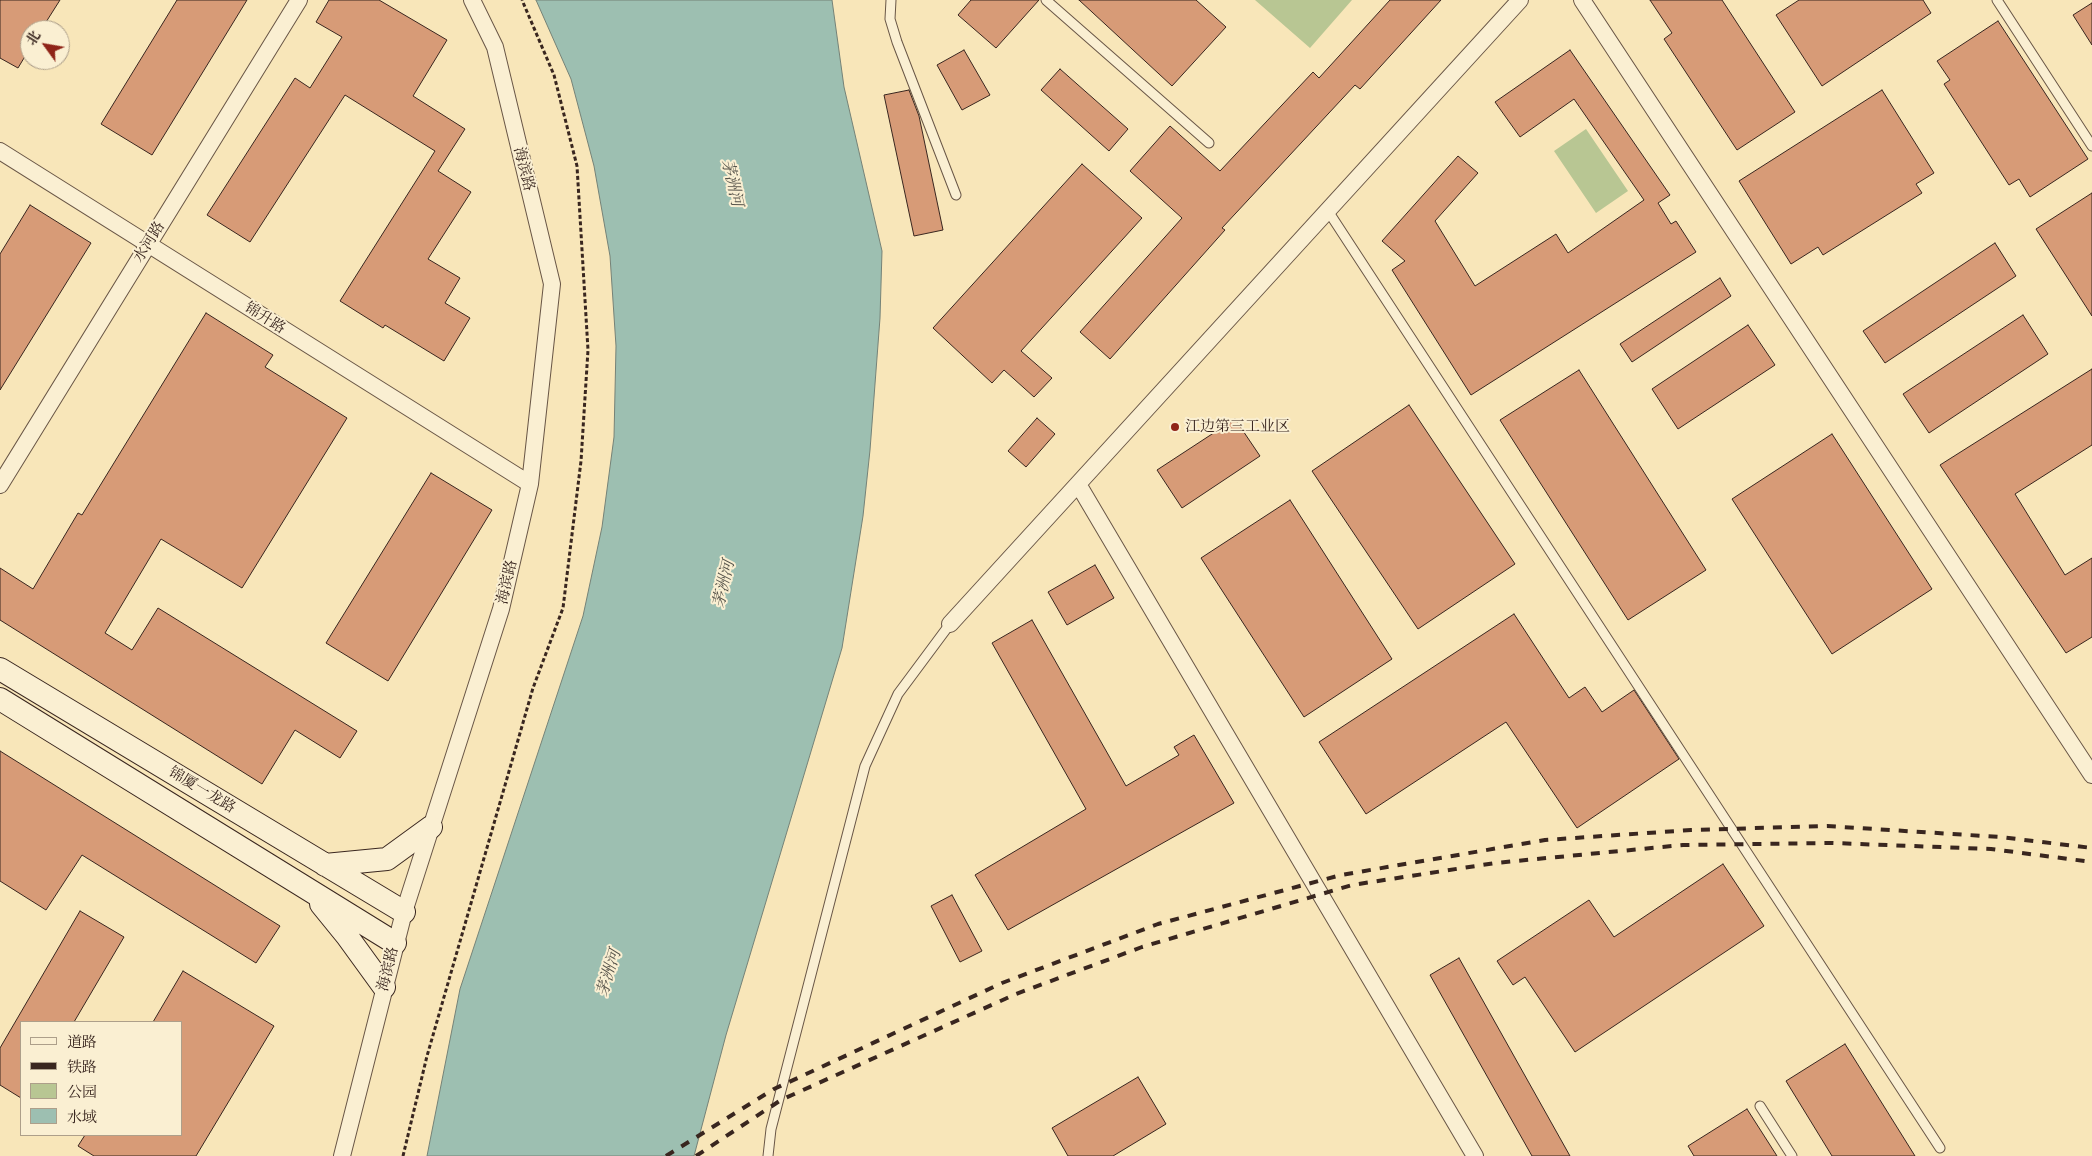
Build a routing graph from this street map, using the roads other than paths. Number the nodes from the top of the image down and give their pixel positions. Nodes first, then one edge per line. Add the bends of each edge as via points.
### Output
1 (299, 0) edge
2 (472, 0) edge
3 (891, 0) edge
4 (1046, 0) edge
5 (1520, 0) edge
6 (1582, 0) edge
7 (1997, 0) edge
8 (1209, 143) dead end
9 (2092, 146) edge
10 (0, 151) edge
11 (956, 195) dead end
12 (1328, 211) junction
13 (147, 244) junction
14 (530, 484) junction
15 (1078, 484) junction
16 (0, 485) edge
17 (950, 624) joint
18 (0, 669) edge
19 (0, 699) edge
20 (2092, 775) edge
21 (431, 827) junction
22 (325, 864) junction
23 (309, 890) junction
24 (404, 912) junction
25 (395, 943) junction
26 (384, 987) junction
27 (1760, 1106) dead end
28 (1940, 1148) dead end
29 (342, 1156) edge
30 (768, 1156) edge
31 (1475, 1156) edge
32 (1792, 1156) edge

1 - 13 street, 水河路
2 - 14 street, 海滨路 via 495,47 552,284
3 - 11 lane via 890,19 897,42
4 - 8 lane
5 - 12 street
6 - 20 street
7 - 9 lane
10 - 13 street, 锦升路
12 - 15 street
12 - 28 lane
13 - 14 street, 锦升路
13 - 16 street, 水河路
14 - 21 street, 海滨路 via 501,609
15 - 17 street
15 - 31 street
17 - 30 lane via 898,694 865,766 771,1128
18 - 22 street, 锦厦一龙路
19 - 23 street, 锦厦一龙路
21 - 22 street via 388,859
21 - 24 street, 海滨路
22 - 24 street, 锦厦一龙路
23 - 25 street, 锦厦一龙路
23 - 26 street
24 - 25 street, 海滨路
25 - 26 street, 海滨路
26 - 29 street, 海滨路
27 - 32 lane

